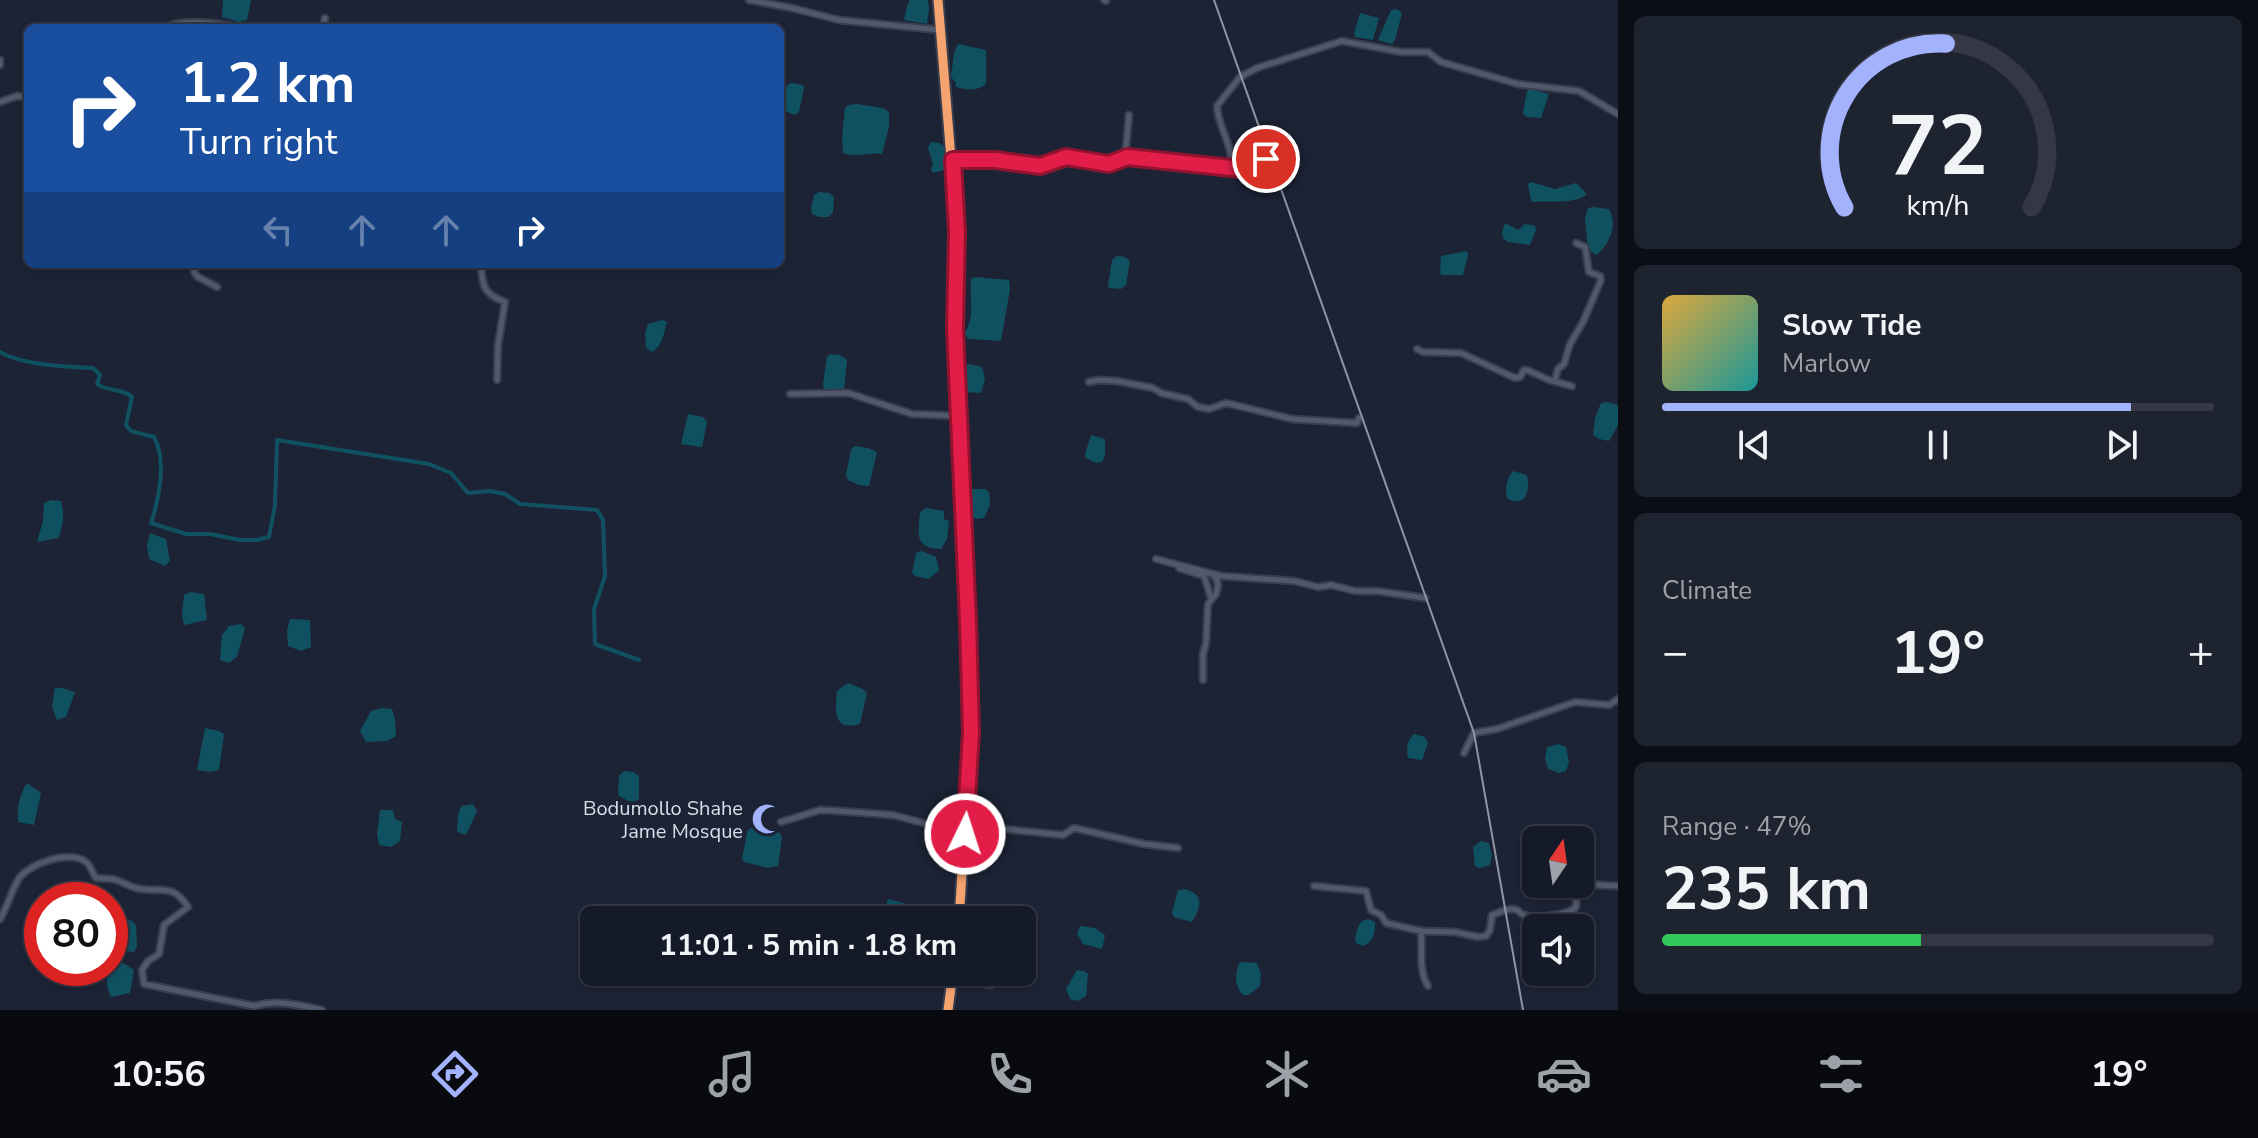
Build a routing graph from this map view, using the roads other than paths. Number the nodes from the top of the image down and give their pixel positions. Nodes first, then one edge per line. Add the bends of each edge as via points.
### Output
1 (749, 0) edge
2 (938, 0) edge
3 (325, 18) dead end
4 (170, 24) edge
5 (219, 24) edge
6 (324, 24) edge
7 (940, 30) junction
8 (24, 97) edge
9 (0, 102) edge
10 (1617, 111) edge
11 (1129, 115) dead end
12 (1125, 158) junction
13 (1266, 159) dead end
14 (953, 160) junction
15 (1231, 168) junction
16 (1576, 243) dead end
17 (195, 268) edge
18 (481, 268) edge
19 (217, 287) dead end
20 (1417, 349) dead end
21 (497, 380) dead end
22 (1555, 380) junction
23 (1089, 382) dead end
24 (1572, 386) dead end
25 (790, 394) dead end
26 (958, 416) junction
27 (1359, 418) dead end
28 (1212, 574) junction
29 (1425, 598) dead end
30 (1212, 599) junction
31 (1203, 680) dead end
32 (1618, 699) edge
33 (1464, 753) dead end
34 (781, 822) dead end
35 (965, 834) junction
36 (1178, 848) dead end
37 (1314, 886) dead end
38 (1618, 886) edge
39 (960, 906) edge
40 (0, 919) edge
41 (1421, 931) junction
42 (951, 986) edge
43 (1428, 986) dead end
44 (322, 1010) edge
45 (948, 1010) edge

1 - 7 street via 839,20
2 - 7 highway
3 - 6 street
4 - 5 street
7 - 14 highway
8 - 9 street
10 - 15 street via 1579,91 1518,84 1441,62 1428,52 1342,41 1257,68 1233,85 1217,106
11 - 12 street
12 - 14 street via 1109,164 1066,157 1040,166
12 - 15 street
13 - 15 street via 1258,169
14 - 26 highway
16 - 22 street via 1585,247 1589,272 1601,280
17 - 19 street via 198,277
18 - 21 street via 483,286 505,302
20 - 22 street via 1461,353 1515,378 1527,370
22 - 24 street
23 - 27 street via 1153,388 1209,409 1226,403 1308,421 1357,423
25 - 26 street via 848,393 912,414
26 - 35 highway via 971,732
28 - 29 street
28 - 30 street via 1218,586
28 - 30 street via 1159,560 1204,576
30 - 31 street
32 - 33 street via 1609,705 1575,702 1474,733
34 - 35 street via 820,810 874,813
35 - 36 street via 985,827 1063,835 1074,828
35 - 39 highway
37 - 41 street via 1366,891 1371,910 1386,923
38 - 41 street via 1580,884 1572,912 1526,916 1505,910 1492,915 1486,936
40 - 44 street via 19,877 54,858 75,858 86,862 96,878 172,890 188,907 164,925 159,954 142,970 144,984 254,1006 281,1002
41 - 43 street via 1423,979
42 - 45 highway

